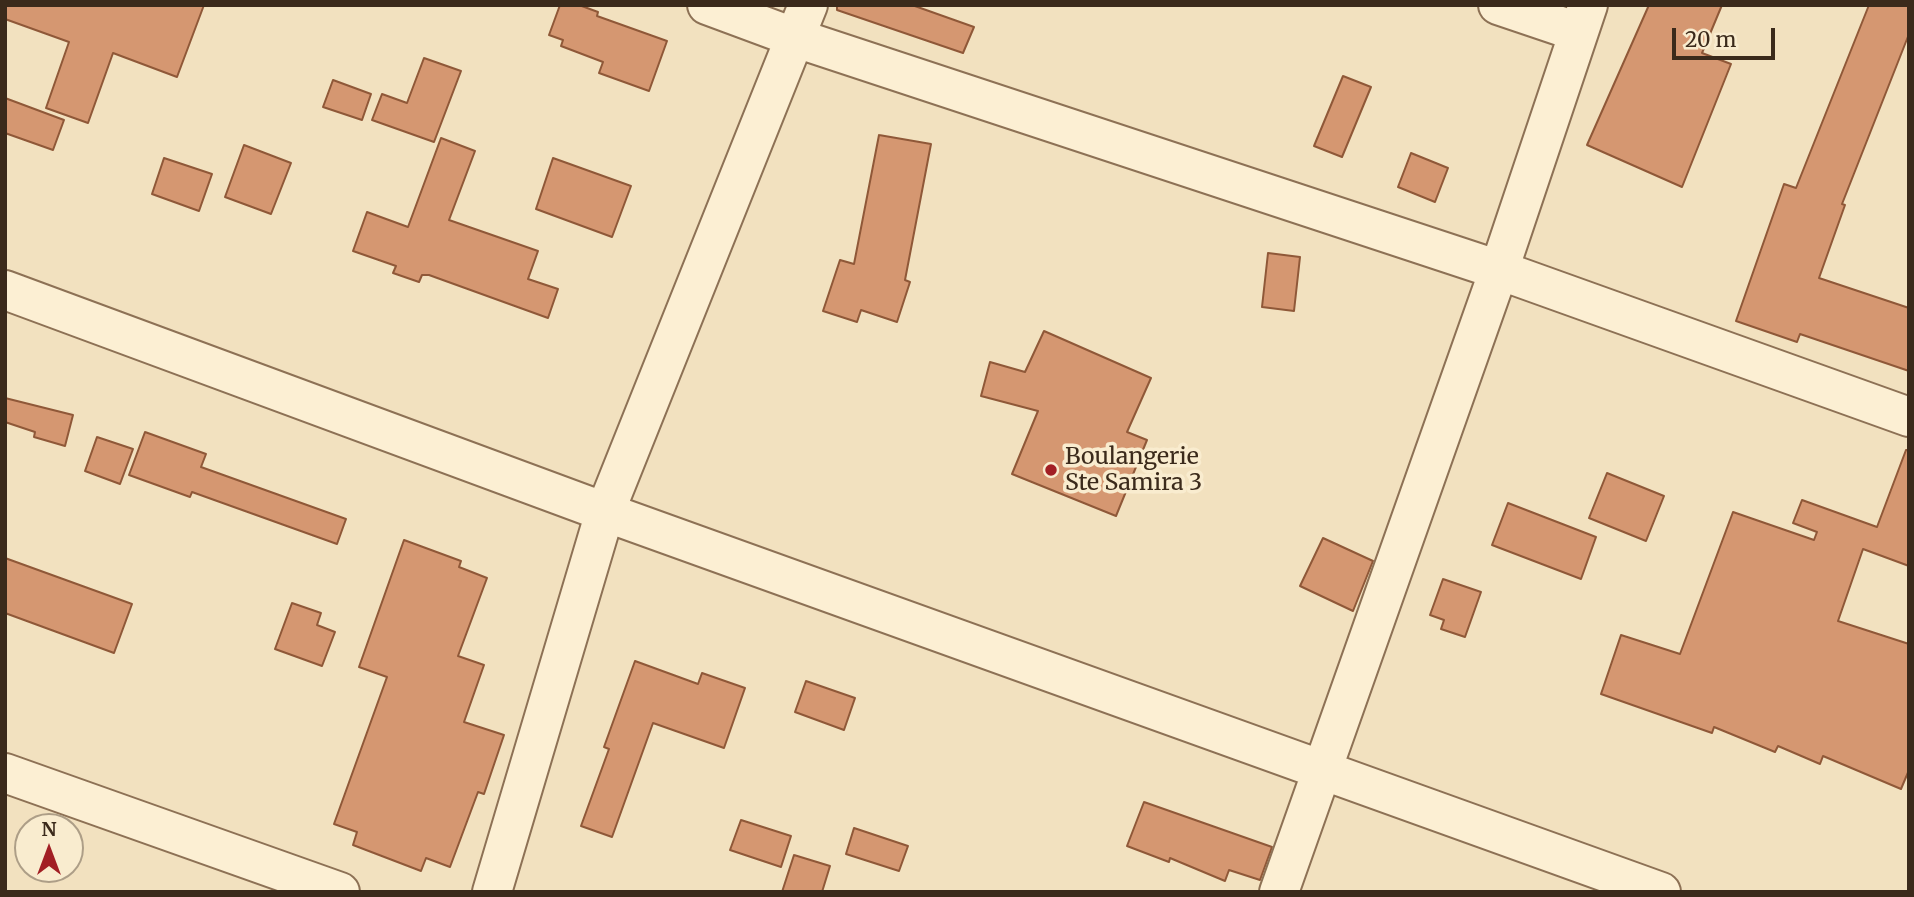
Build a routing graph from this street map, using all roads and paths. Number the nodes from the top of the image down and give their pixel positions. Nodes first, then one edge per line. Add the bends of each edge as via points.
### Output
1 (706, 5) edge
2 (1498, 5) edge
3 (1583, 19) edge
4 (802, 22) edge
5 (1499, 270) junction
6 (5, 290) edge
7 (1909, 417) edge
8 (605, 512) junction
9 (1323, 769) junction
10 (5, 773) edge
11 (340, 892) edge
12 (492, 892) edge
13 (1279, 892) edge
14 (1661, 892) edge

1 - 4 street
2 - 3 street
3 - 5 street
4 - 5 street
4 - 8 street
5 - 7 street
5 - 9 street
6 - 8 street
8 - 9 street
8 - 12 street
9 - 13 street
9 - 14 street
10 - 11 street

